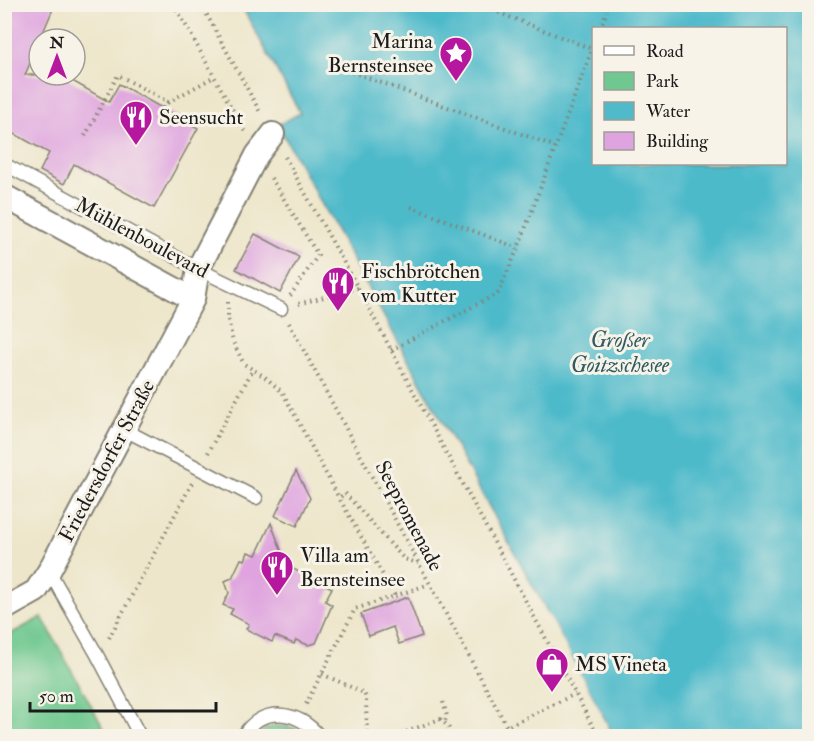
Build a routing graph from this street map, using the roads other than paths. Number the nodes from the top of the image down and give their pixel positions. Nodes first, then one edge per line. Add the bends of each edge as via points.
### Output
1 (273, 134) road end
2 (4, 164) edge
3 (4, 196) edge
4 (198, 269) junction
5 (193, 299) junction
6 (281, 309) road end
7 (123, 429) junction
8 (256, 498) dead end
9 (49, 571) junction
10 (4, 609) edge
11 (140, 736) edge
12 (243, 736) edge
13 (318, 736) edge

1 - 4 street, Friedersdorfer Straße via 257,155
2 - 4 lane, Mühlenboulevard
3 - 5 street, Mühlenboulevard
4 - 5 street, Friedersdorfer Straße
4 - 6 lane, Mühlenboulevard
5 - 7 street, Friedersdorfer Straße
7 - 8 lane
7 - 9 street, Friedersdorfer Straße
9 - 10 street, Friedersdorfer Straße via 36,591
9 - 11 lane
12 - 13 lane via 257,721 285,714 299,718

